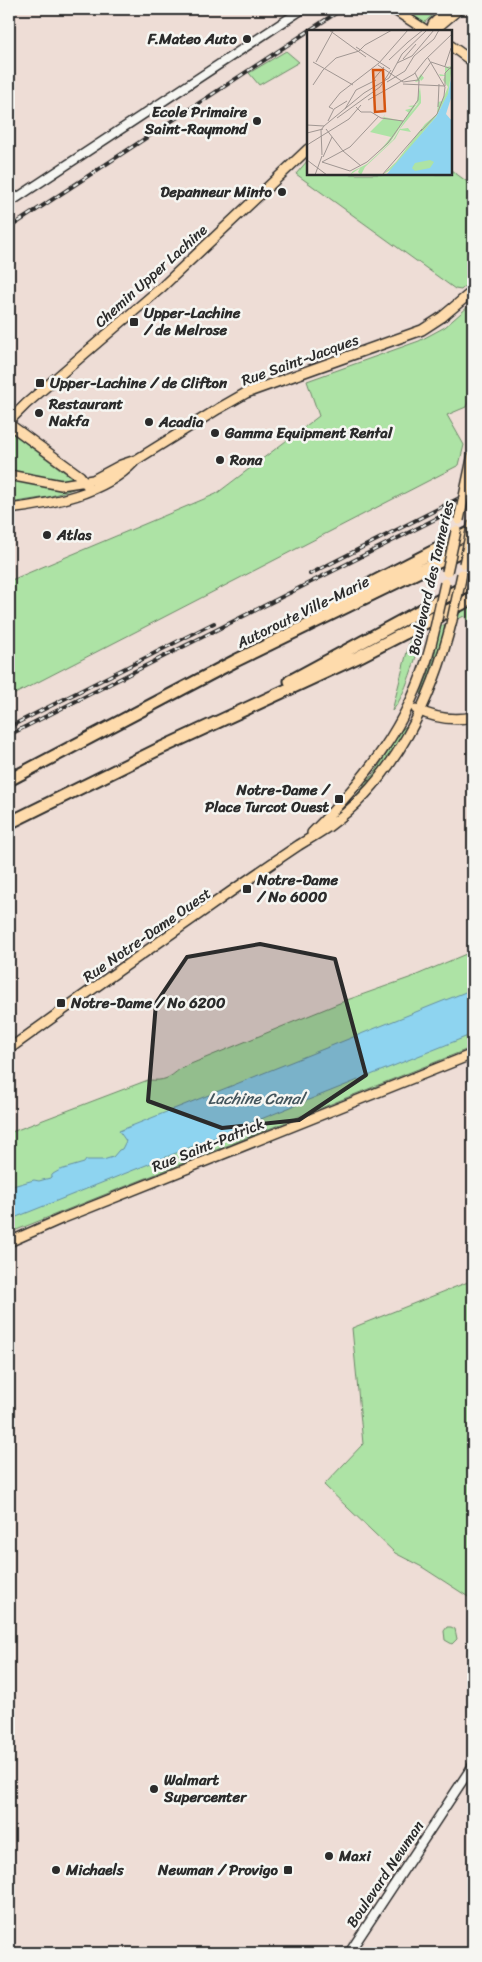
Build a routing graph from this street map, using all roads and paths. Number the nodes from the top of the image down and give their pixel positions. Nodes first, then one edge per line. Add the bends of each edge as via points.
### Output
1 (303, 9) edge
2 (393, 9) edge
3 (449, 9) edge
4 (459, 9) edge
5 (428, 30) edge
6 (430, 30) edge
7 (431, 30) edge
8 (452, 47) edge
9 (473, 62) edge
10 (307, 149) edge
11 (9, 203) edge
12 (473, 291) edge
13 (9, 422) edge
14 (473, 454) edge
15 (9, 475) edge
16 (88, 486) junction
17 (9, 509) edge
18 (473, 522) edge
19 (473, 531) edge
20 (473, 545) edge
21 (473, 582) edge
22 (473, 598) edge
23 (298, 631) junction
24 (409, 706) junction
25 (421, 711) junction
26 (473, 717) edge
27 (157, 750) junction
28 (9, 780) edge
29 (9, 822) edge
30 (301, 844) junction
31 (9, 1049) edge
32 (473, 1054) edge
33 (9, 1242) edge
34 (473, 1765) edge
35 (349, 1953) edge

1 - 11 street
2 - 5 main road
3 - 6 main road
4 - 7 main road
8 - 9 main road
10 - 13 main road, Chemin Upper Lachine via 176,274
12 - 16 main road, Rue Saint-Jacques via 422,330 251,391
13 - 16 main road via 80,476
14 - 24 main road, Boulevard des Tanneries, bridge via 426,665
15 - 16 main road, Rue Saint-Jacques via 55,484
16 - 17 main road, Rue Saint-Jacques via 54,503
18 - 25 main road, Boulevard des Tanneries, bridge via 441,661
19 - 23 highway via 352,594
20 - 23 highway, Autoroute Ville-Marie
21 - 27 highway
22 - 27 highway via 358,658
23 - 28 highway, Autoroute Ville-Marie
24 - 25 main road
24 - 30 main road, Rue Notre-Dame Ouest via 362,780
25 - 26 main road via 448,718
25 - 30 main road, Rue Notre-Dame Ouest via 401,746 372,784 332,824
27 - 29 highway
30 - 31 main road, Rue Notre-Dame Ouest
32 - 33 main road, Rue Saint-Patrick
34 - 35 street, Boulevard Newman

